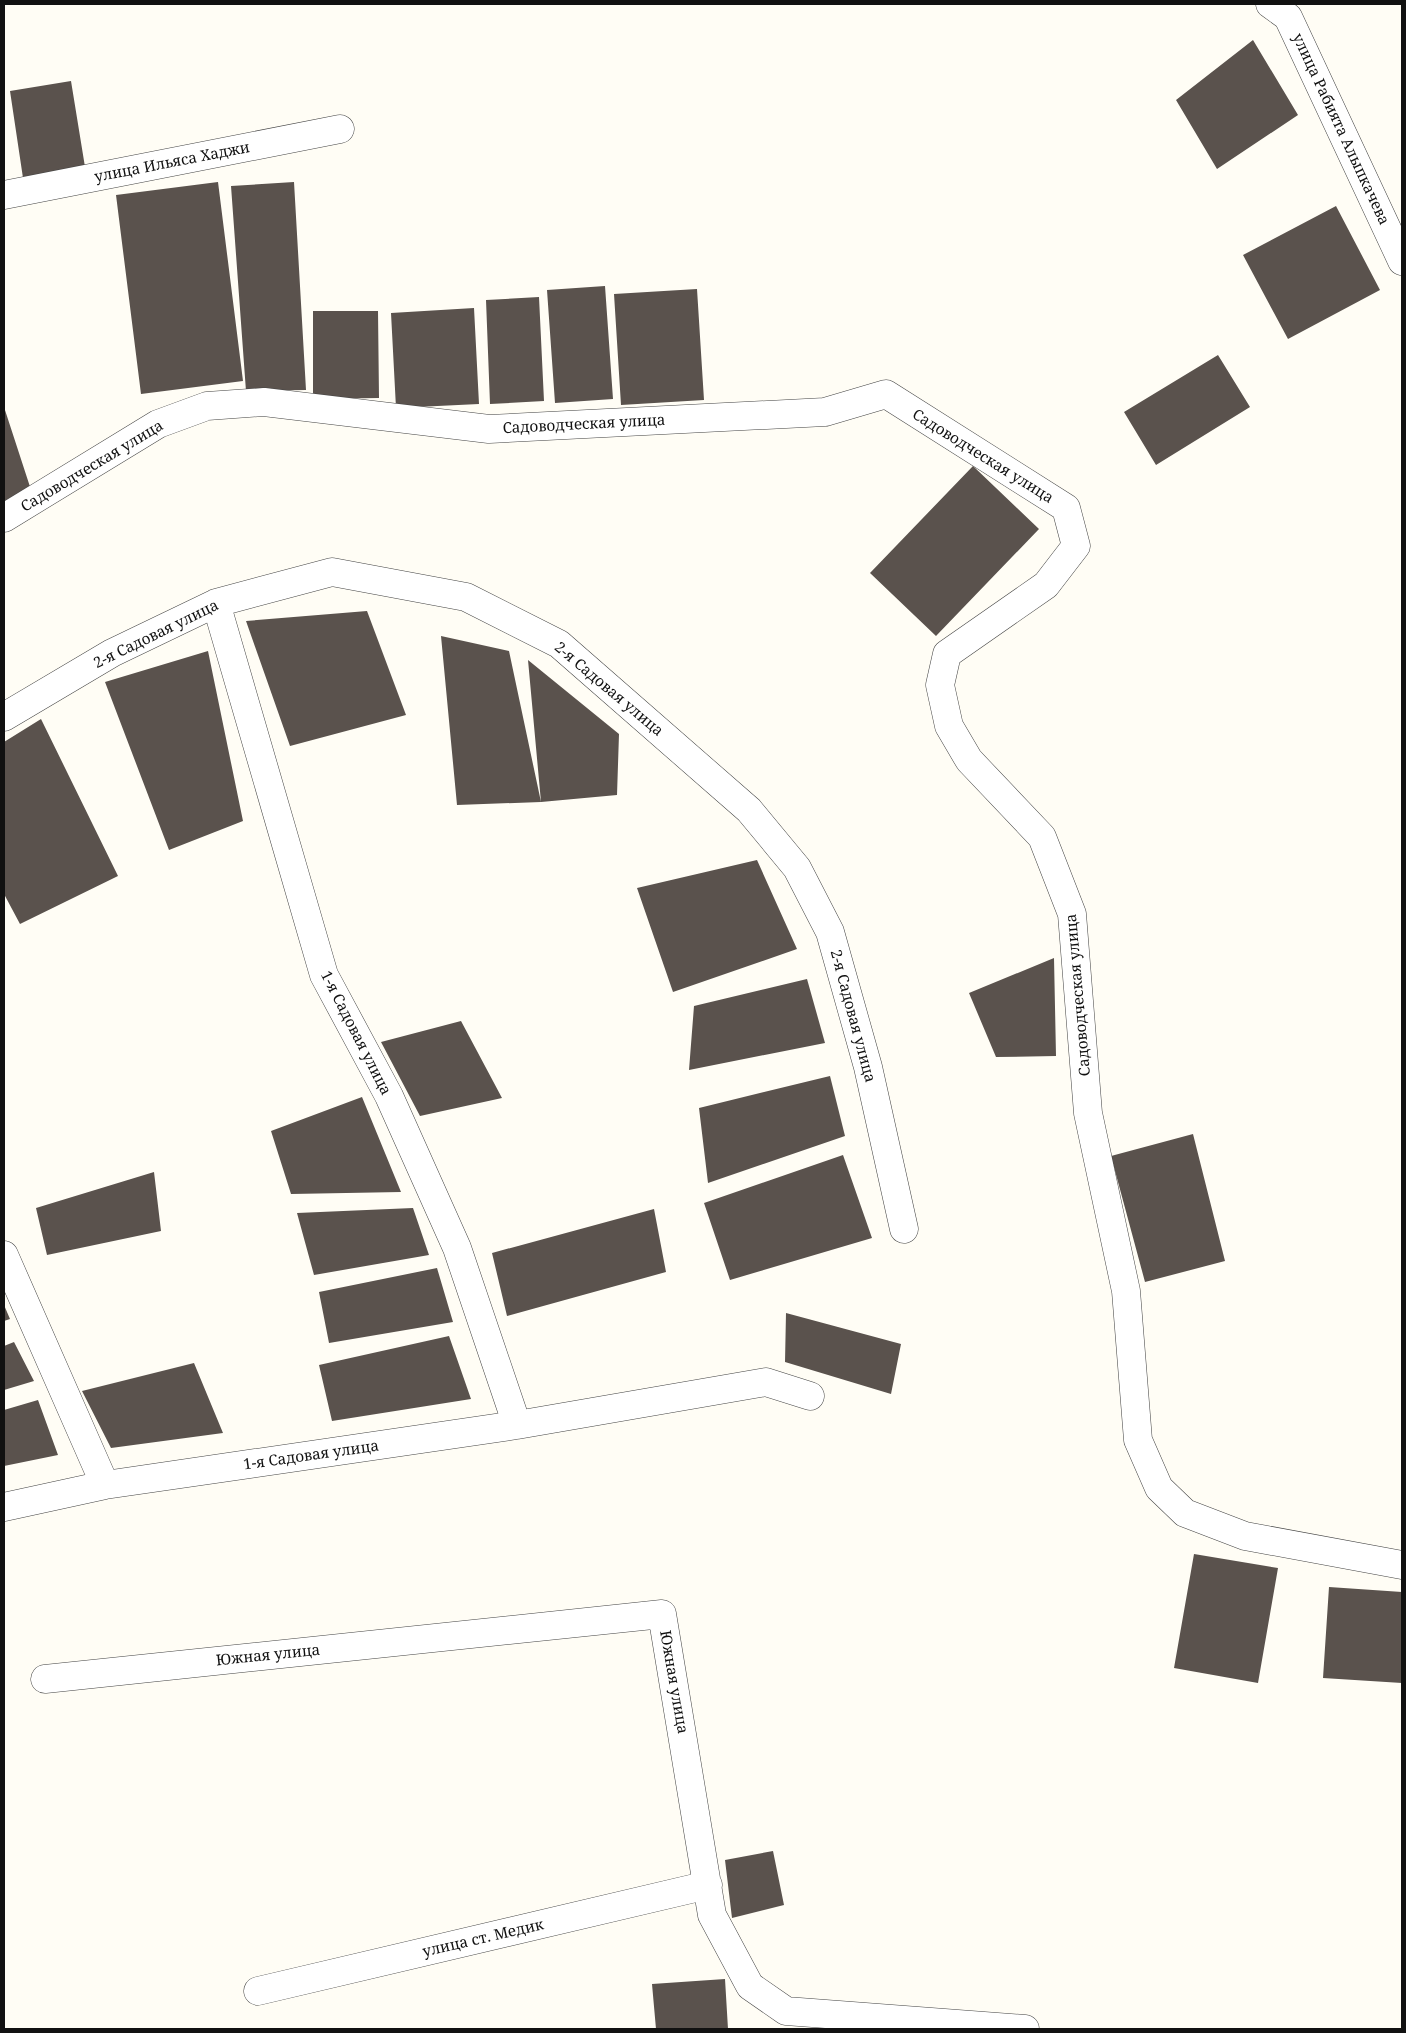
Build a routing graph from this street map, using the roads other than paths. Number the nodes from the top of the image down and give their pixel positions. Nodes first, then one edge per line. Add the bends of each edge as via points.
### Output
1 (1270, 4) edge
2 (340, 129) dead end
3 (4, 195) edge
4 (1402, 261) edge
5 (4, 518) edge
6 (216, 603) junction
7 (4, 717) edge
8 (904, 1229) dead end
9 (4, 1255) edge
10 (810, 1396) dead end
11 (517, 1425) junction
12 (105, 1484) junction
13 (4, 1507) edge
14 (1402, 1565) edge
15 (45, 1679) dead end
16 (708, 1885) junction
17 (258, 1991) dead end
18 (1025, 2029) edge

1 - 4 street, улица Рабията Алыпкачева via 1288,17
2 - 3 street, улица Ильяса Хаджи
5 - 14 street, Садоводческая улица via 158,424 207,406 264,402 489,429 825,412 886,394 1066,508 1076,546 1046,585 947,654 940,685 949,726 969,760 1042,837 1072,914 1088,1113 1126,1291 1138,1440 1159,1488 1185,1513 1245,1536
6 - 7 street, 2-я Садовая улица via 112,653
6 - 8 street, 2-я Садовая улица via 332,572 466,597 559,644 749,810 797,868 830,932 868,1067
6 - 11 street, 1-я Садовая улица via 324,975 389,1096 457,1248
9 - 12 street
10 - 11 street, 1-я Садовая улица via 766,1382
11 - 12 street, 1-я Садовая улица
12 - 13 street, 1-я Садовая улица
15 - 16 street, Южная улица via 662,1614
16 - 17 street, улица ст. Медик
16 - 18 street, Южная улица via 712,1916 750,1986 786,2011

